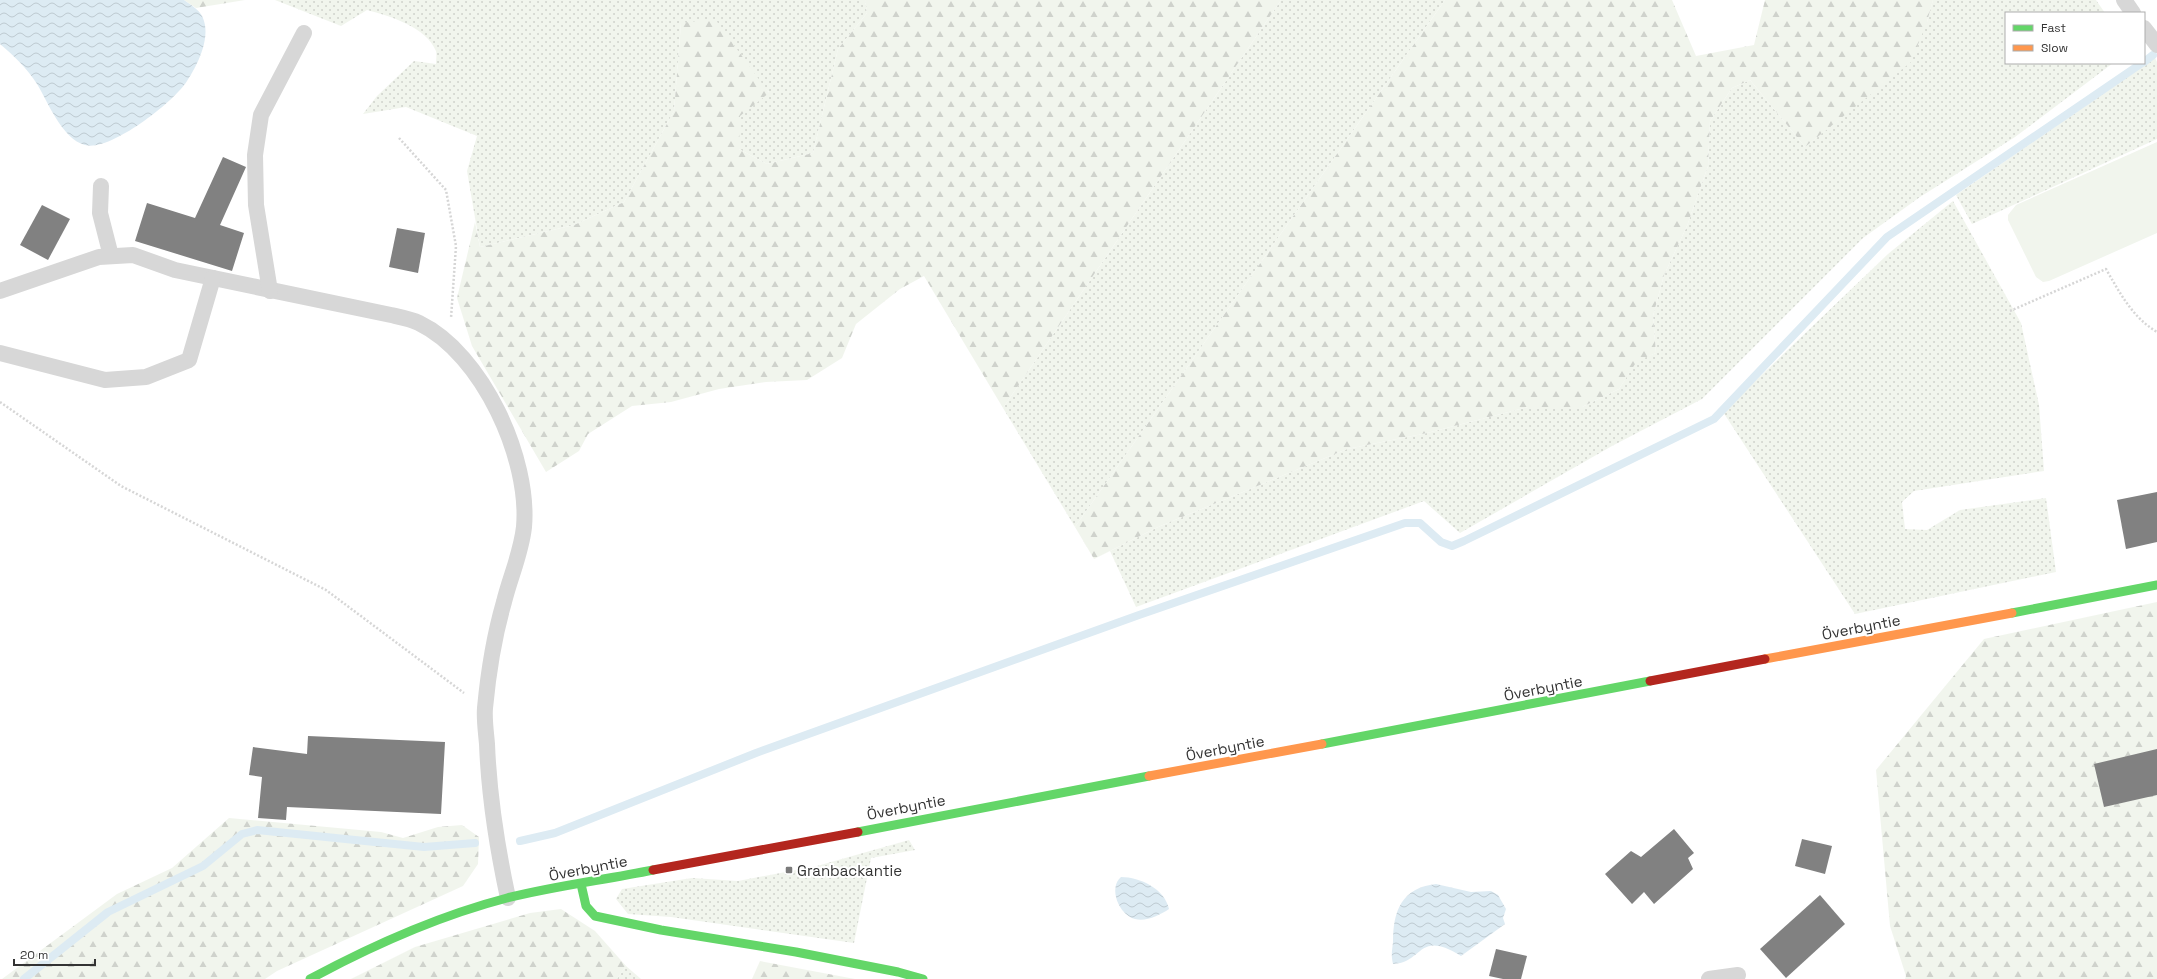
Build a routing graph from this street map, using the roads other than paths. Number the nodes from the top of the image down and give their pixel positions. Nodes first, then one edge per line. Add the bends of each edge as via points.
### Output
1 (2124, 0) edge
2 (2132, 12) edge
3 (2145, 29) edge
4 (304, 33) dead end
5 (2157, 45) edge
6 (101, 186) dead end
7 (111, 256) junction
8 (213, 278) junction
9 (0, 291) edge
10 (270, 291) junction
11 (0, 353) edge
12 (2157, 585) edge
13 (580, 884) junction
14 (508, 898) junction
15 (1738, 975) dead end
16 (310, 979) edge
17 (923, 979) edge
18 (1709, 979) edge

1 - 2 lane
3 - 5 lane
4 - 10 lane via 261,115 256,155 256,205
6 - 7 lane via 100,213
7 - 8 lane via 133,255 175,270
7 - 9 lane via 99,256
8 - 10 lane
8 - 11 lane via 189,360 146,377 105,380
10 - 14 lane via 391,315 419,324 448,344 476,375 508,433 518,463 524,496 524,527 517,564 504,603 485,709 488,783
12 - 13 street, Överbyntie
13 - 14 street, Överbyntie
13 - 17 street via 586,906 595,916 661,930 796,952
14 - 16 street, Överbyntie via 434,920
15 - 18 lane

